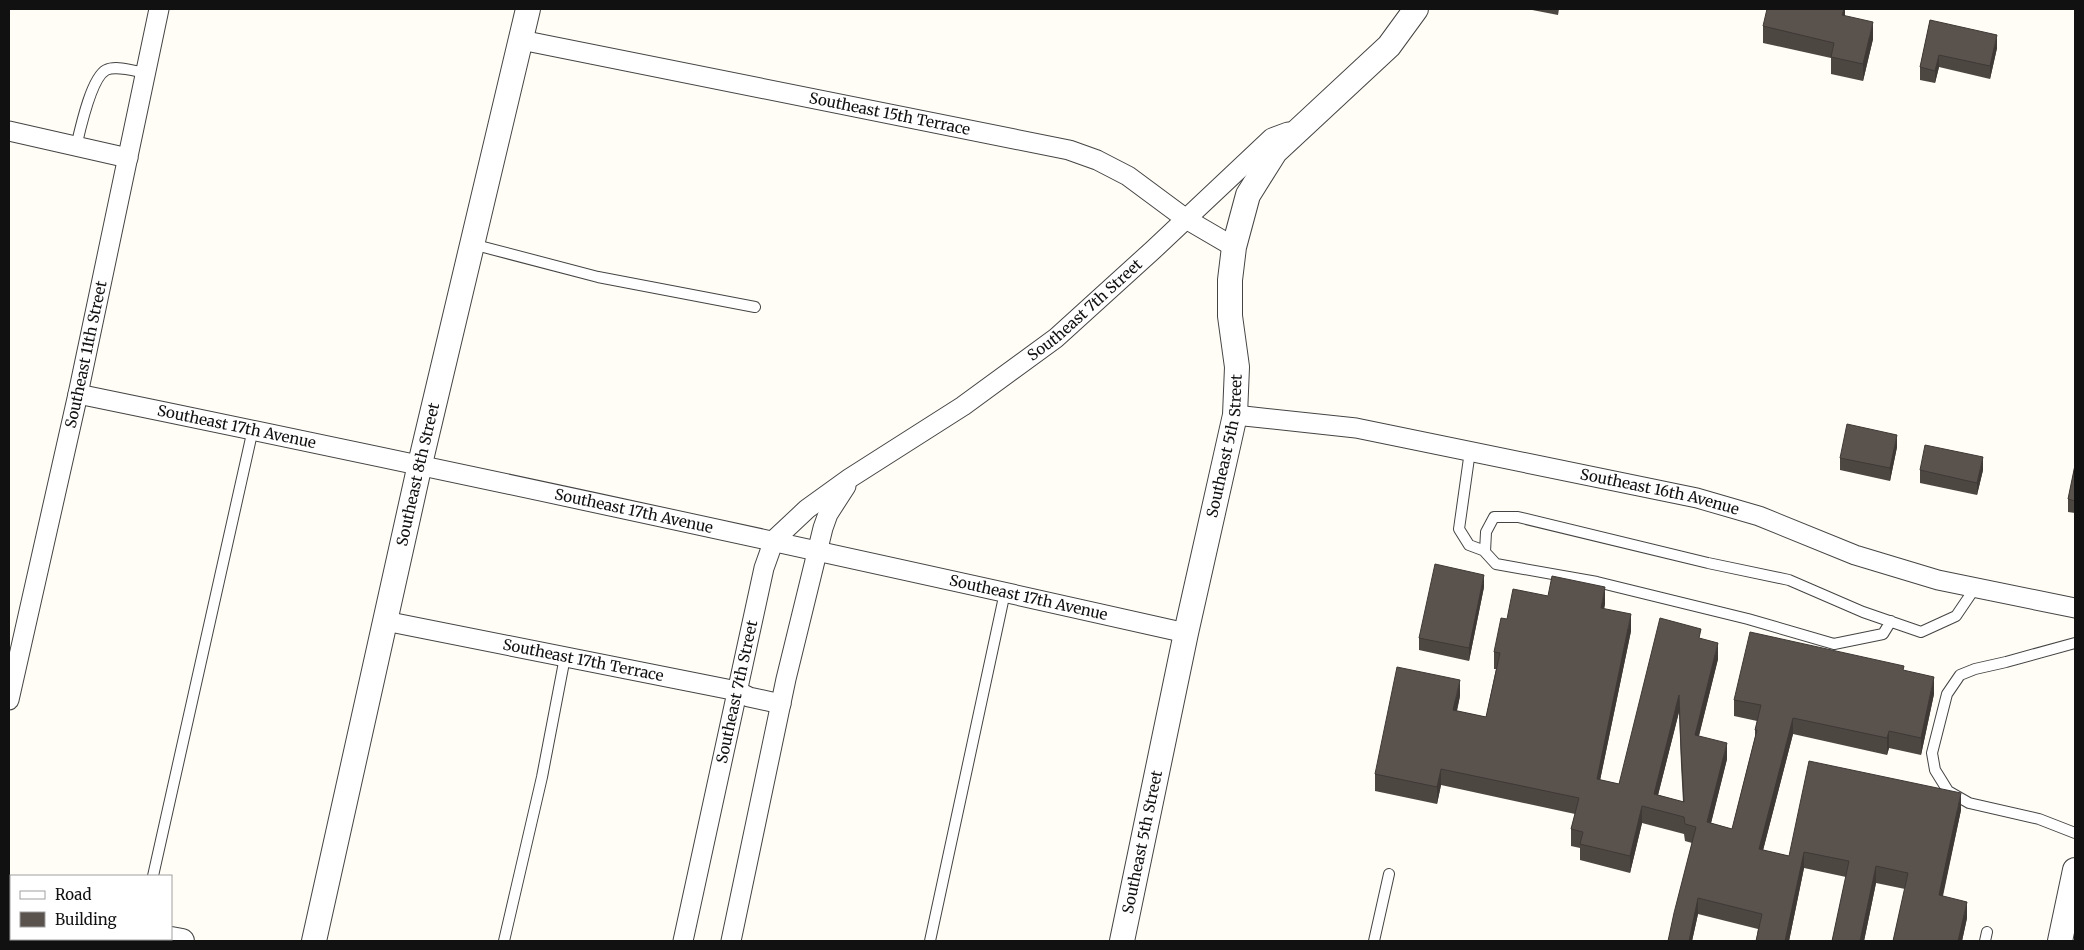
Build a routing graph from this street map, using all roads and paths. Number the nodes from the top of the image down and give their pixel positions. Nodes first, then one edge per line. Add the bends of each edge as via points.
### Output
1 (159, 9) edge
2 (528, 9) edge
3 (1416, 9) edge
4 (521, 40) junction
5 (145, 73) junction
6 (1303, 126) junction
7 (9, 131) edge
8 (76, 147) junction
9 (128, 158) junction
10 (1186, 219) junction
11 (472, 244) junction
12 (1234, 247) junction
13 (755, 307) dead end
14 (78, 394) junction
15 (1235, 415) junction
16 (253, 430) junction
17 (1470, 452) junction
18 (420, 464) junction
19 (850, 478) junction
20 (774, 540) junction
21 (817, 550) junction
22 (1485, 551) junction
23 (1975, 588) junction
24 (1005, 592) junction
25 (2075, 608) edge
26 (385, 621) junction
27 (1890, 621) junction
28 (17, 625) edge
29 (1186, 633) junction
30 (2075, 643) edge
31 (565, 657) junction
32 (737, 691) junction
33 (9, 700) edge
34 (781, 704) junction
35 (2075, 833) edge
36 (2075, 870) edge
37 (1389, 874) dead end
38 (153, 875) edge
39 (314, 941) edge
40 (504, 941) edge
41 (683, 941) edge
42 (731, 941) edge
43 (930, 941) edge
44 (1122, 941) edge
45 (1374, 941) edge
46 (2060, 941) edge

1 - 5 street, Southeast 11th Street
2 - 4 street, Southeast 8th Street
3 - 6 street, Southeast 5th Street via 1389,46
4 - 10 street, Southeast 15th Terrace via 1068,150 1128,176
4 - 11 street, Southeast 8th Street
5 - 8 lane via 107,69 99,76
5 - 9 street, Southeast 11th Street
6 - 10 street, Southeast 7th Street via 1272,138
6 - 12 street, Southeast 5th Street via 1275,152 1248,195
7 - 8 street
8 - 9 street
9 - 14 street, Southeast 11th Street
10 - 12 street, Southeast 15th Terrace
10 - 19 street, Southeast 7th Street via 1056,338 963,406
11 - 13 lane via 598,277
11 - 18 street, Southeast 8th Street
12 - 15 street, Southeast 5th Street via 1230,316 1237,367
14 - 16 street, Southeast 17th Avenue
14 - 28 street, Southeast 11th Street
15 - 17 street, Southeast 16th Avenue via 1356,428
15 - 29 street, Southeast 5th Street
16 - 18 street, Southeast 17th Avenue
16 - 38 lane
17 - 22 lane via 1458,529 1469,545
17 - 23 street, Southeast 16th Avenue via 1697,498 1760,516 1855,555
18 - 20 street, Southeast 17th Avenue
18 - 26 street, Southeast 8th Street
19 - 20 street, Southeast 7th Street via 807,509
19 - 21 street, Southeast 7th Street via 828,514
20 - 21 street, Southeast 17th Avenue
20 - 32 street, Southeast 7th Street via 764,568
21 - 24 street, Southeast 17th Avenue
21 - 34 street, Southeast 7th Street
22 - 27 lane via 1496,564 1596,582 1748,619 1834,644 1883,634
22 - 27 lane via 1486,532 1494,517 1518,517 1789,580
23 - 25 street, Southeast 16th Avenue
23 - 27 lane via 1956,616 1921,632
24 - 29 street, Southeast 17th Avenue
24 - 43 lane
26 - 31 street, Southeast 17th Terrace
26 - 39 street, Southeast 8th Street
28 - 33 street, Southeast 11th Street
29 - 44 street, Southeast 5th Street
30 - 35 lane via 1960,675 1948,694 1932,753 1935,770 1948,791 1969,803 2039,819
31 - 32 street, Southeast 17th Terrace
31 - 40 lane via 542,777
32 - 34 street, Southeast 17th Terrace
32 - 41 street, Southeast 7th Street
34 - 42 street, Southeast 7th Street
36 - 46 street
37 - 45 lane

